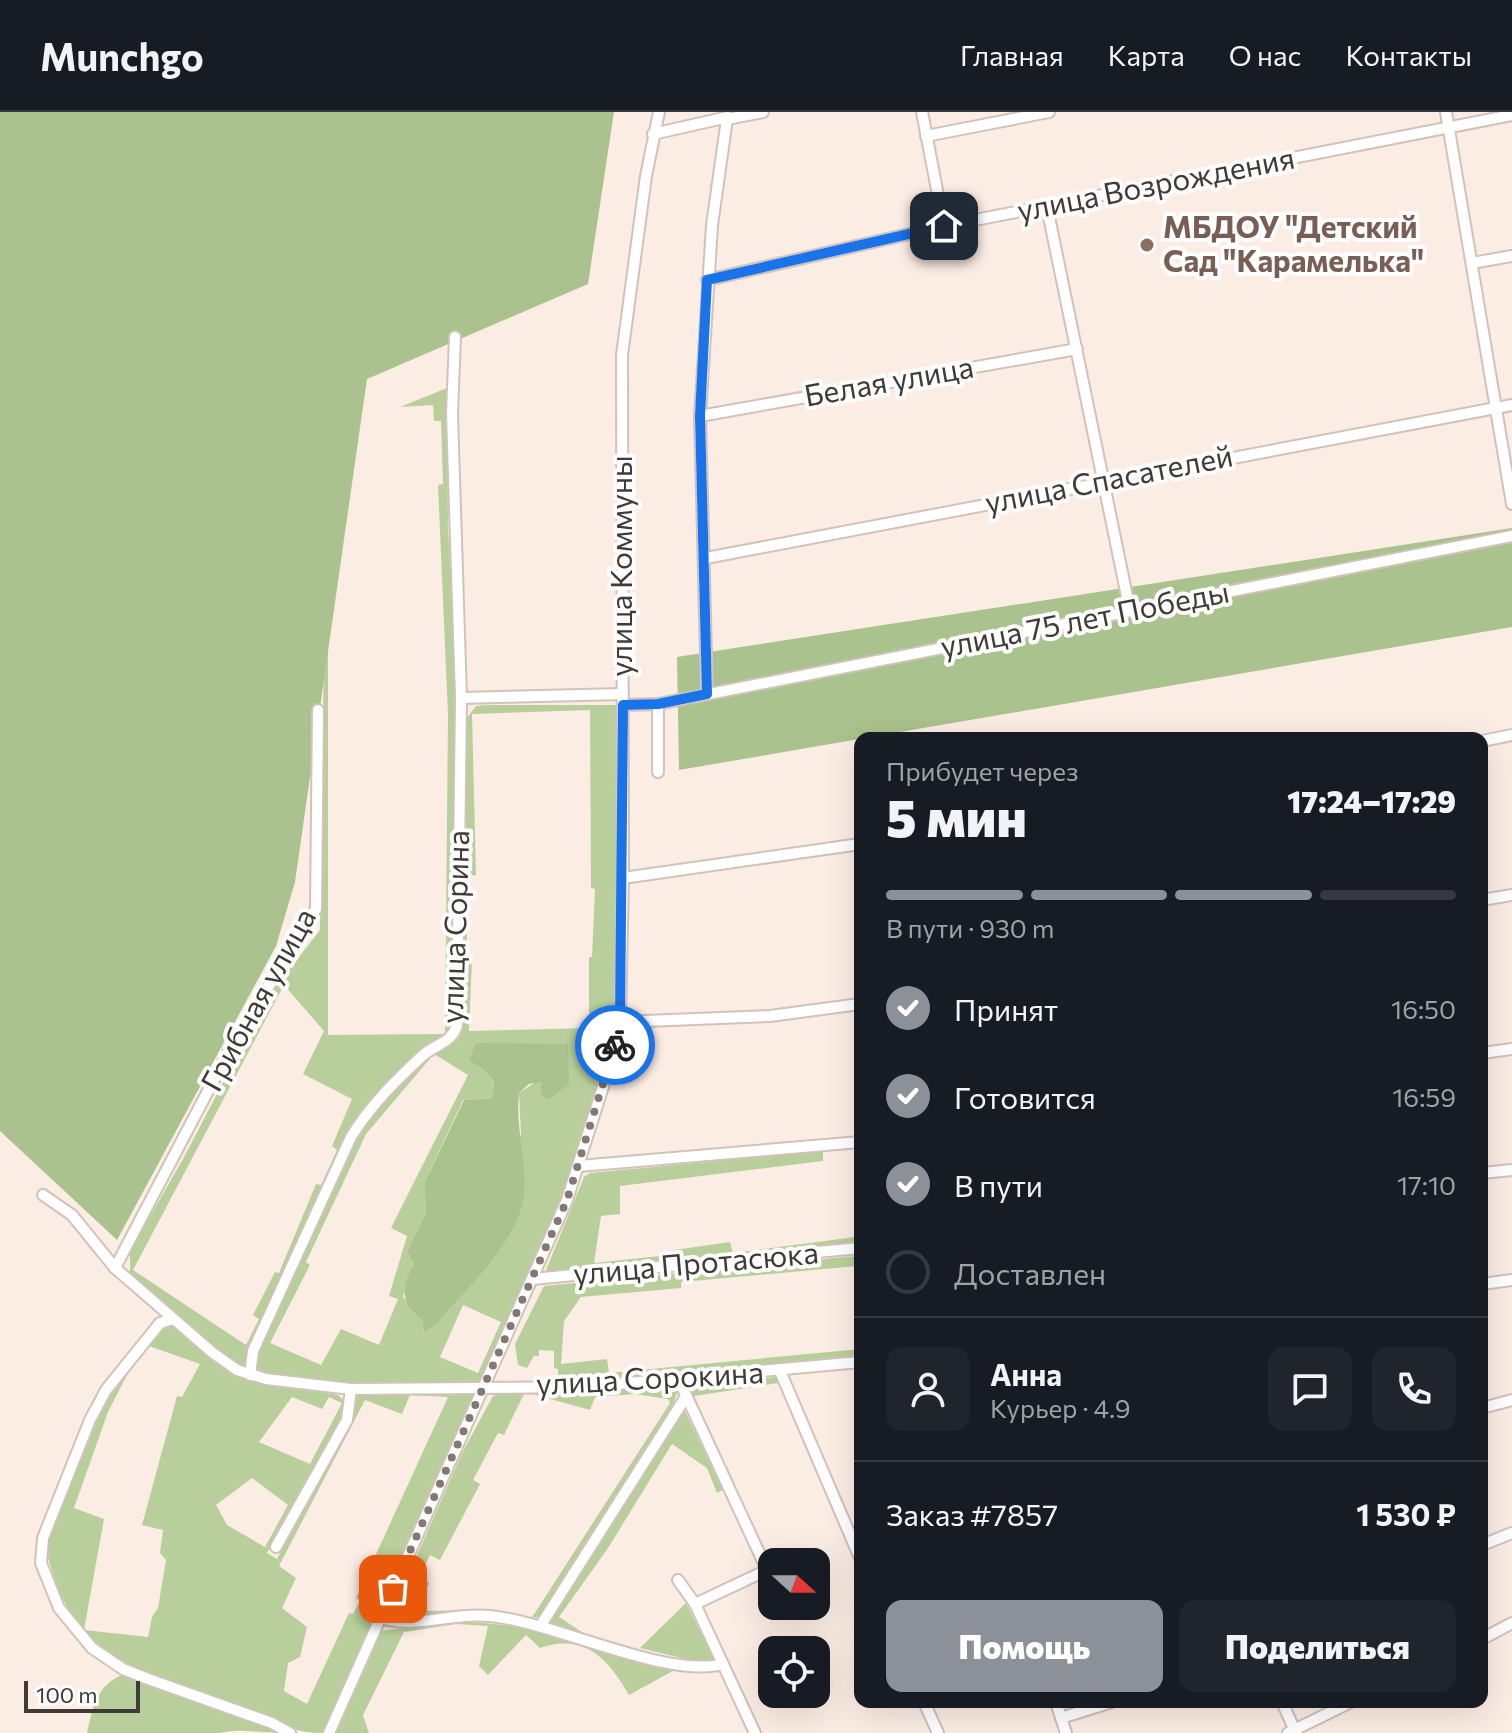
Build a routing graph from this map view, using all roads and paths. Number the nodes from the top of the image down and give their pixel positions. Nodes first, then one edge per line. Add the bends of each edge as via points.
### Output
1 (659, 112) edge
2 (763, 112) edge
3 (922, 112) edge
4 (1049, 112) edge
5 (1446, 112) edge
6 (1512, 115) edge
7 (728, 116) edge
8 (1449, 127) junction
9 (653, 134) junction
10 (926, 136) junction
11 (1047, 207) junction
12 (944, 226) junction
13 (1512, 256) edge
14 (1472, 263) junction
15 (707, 280) junction
16 (455, 337) dead end
17 (1077, 349) junction
18 (1512, 405) edge
19 (1496, 408) junction
20 (700, 416) junction
21 (1104, 481) junction
22 (1512, 504) edge
23 (1512, 536) edge
24 (706, 558) junction
25 (1130, 611) junction
26 (707, 694) junction
27 (461, 698) junction
28 (623, 699) junction
29 (658, 704) junction
30 (318, 710) dead end
31 (1512, 735) edge
32 (1488, 740) edge
33 (658, 772) dead end
34 (854, 845) edge
35 (623, 878) junction
36 (1512, 895) edge
37 (1488, 899) edge
38 (854, 1005) edge
39 (620, 1022) junction
40 (1512, 1049) edge
41 (1488, 1052) edge
42 (854, 1143) edge
43 (579, 1166) junction
44 (1512, 1170) edge
45 (1488, 1172) edge
46 (43, 1195) dead end
47 (854, 1249) edge
48 (115, 1268) junction
49 (532, 1279) junction
50 (1512, 1280) edge
51 (1488, 1283) edge
52 (173, 1319) junction
53 (854, 1363) edge
54 (780, 1371) junction
55 (250, 1375) junction
56 (679, 1380) junction
57 (486, 1386) junction
58 (351, 1389) junction
59 (685, 1398) junction
60 (1512, 1400) edge
61 (1488, 1406) edge
62 (1512, 1533) edge
63 (1488, 1543) edge
64 (854, 1544) edge
65 (276, 1547) dead end
66 (678, 1580) dead end
67 (695, 1604) junction
68 (380, 1618) junction
69 (1512, 1623) edge
70 (541, 1625) junction
71 (1488, 1636) edge
72 (723, 1664) junction
73 (927, 1708) edge
74 (1058, 1708) edge
75 (1093, 1708) edge
76 (1284, 1708) edge
77 (1339, 1708) edge
78 (1061, 1718) junction
79 (1293, 1732) edge
80 (290, 1733) edge
81 (329, 1733) edge
82 (755, 1733) edge
83 (938, 1733) edge
84 (1066, 1733) edge

1 - 9 street, улица Коммуны
2 - 7 street
3 - 10 street
4 - 10 street
5 - 8 street
6 - 8 street, улица Возрождения
7 - 9 street
7 - 15 street
8 - 11 street, улица Возрождения
8 - 14 street
9 - 28 street, улица Коммуны via 622,355
10 - 12 street
11 - 12 street, улица Возрождения
11 - 17 street
12 - 15 street, улица Возрождения
13 - 14 street
14 - 19 street
15 - 20 street
16 - 27 street, улица Сорина via 452,414
17 - 20 street, Белая улица
17 - 21 street
18 - 19 street, улица Спасателей
19 - 21 street, улица Спасателей
19 - 22 street
20 - 24 street
21 - 24 street, улица Спасателей
21 - 25 street
23 - 25 street, улица 75 лет Победы
24 - 26 street
25 - 26 street, улица 75 лет Победы
26 - 29 street, улица 75 лет Победы
27 - 28 street, улица 75 лет Победы
27 - 55 street, улица Сорина via 457,1026 449,1041 425,1053 373,1105 351,1137 253,1351
28 - 29 street, улица 75 лет Победы
28 - 35 street, улица Коммуны
29 - 33 street
30 - 48 street, Грибная улица via 316,909 229,1051
31 - 32 street
34 - 35 street
35 - 39 street, улица Коммуны
36 - 37 street
38 - 39 street via 770,1016
39 - 43 street, улица Коммуны
40 - 41 street
42 - 43 street
43 - 49 street, улица Коммуны
44 - 45 street
46 - 48 street, улица Сорокина via 72,1215
47 - 49 street, улица Протасюка
48 - 52 street, улица Сорокина
49 - 57 street, улица Коммуны
50 - 51 street
52 - 55 street, улица Сорокина via 224,1362
52 - 80 street via 160,1323 106,1390 46,1529 41,1563 59,1608 92,1648 123,1669
53 - 54 street, улица Сорокина
54 - 56 street, улица Сорокина
54 - 64 street
55 - 58 street, улица Сорокина
56 - 57 street, улица Сорокина via 584,1387
56 - 59 street
57 - 58 street, улица Сорокина
57 - 68 street, улица Коммуны
58 - 65 street via 347,1420
59 - 67 street via 767,1570
59 - 70 street
60 - 61 street
62 - 63 street
66 - 67 street
67 - 72 street
68 - 70 street via 405,1624 481,1615
68 - 81 street, улица Коммуны
69 - 71 street
70 - 72 street via 601,1646 705,1669
72 - 82 street
73 - 83 street
74 - 78 street
75 - 78 street
76 - 79 street
77 - 79 street
78 - 84 street

